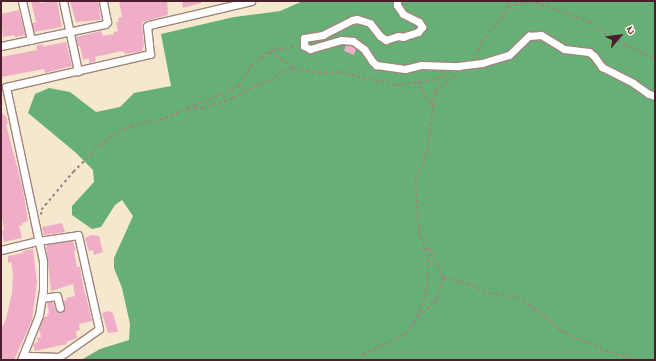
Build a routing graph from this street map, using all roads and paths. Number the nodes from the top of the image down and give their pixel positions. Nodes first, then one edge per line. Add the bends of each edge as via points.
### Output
1 (22, 1) edge
2 (63, 1) edge
3 (103, 1) edge
4 (250, 1) edge
5 (398, 1) edge
6 (508, 1) edge
7 (530, 1) edge
8 (508, 7) junction
9 (70, 31) junction
10 (30, 40) junction
11 (303, 45) junction
12 (1, 46) edge
13 (270, 52) junction
14 (655, 59) edge
15 (471, 64) junction
16 (294, 68) junction
17 (78, 71) junction
18 (417, 82) junction
19 (655, 96) edge
20 (432, 106) junction
21 (186, 109) junction
22 (41, 210) dead end
23 (38, 241) junction
24 (424, 246) junction
25 (1, 250) edge
26 (443, 277) junction
27 (42, 298) junction
28 (60, 308) dead end
29 (414, 322) junction
30 (22, 358) edge
31 (358, 360) edge
32 (637, 360) edge

1 - 10 street
2 - 9 street
3 - 9 street via 107,22 105,24
4 - 17 street via 149,25 147,26 150,54
5 - 11 street via 397,5 403,14 420,22 422,27 418,32 386,40 370,23 357,19 323,35 304,38
6 - 8 path
7 - 8 path
7 - 14 path via 590,22 608,36
8 - 15 path via 481,42
9 - 10 street
9 - 17 street
10 - 12 street
11 - 13 path
11 - 15 street via 310,49 341,40 353,41 364,48 376,65 405,68
13 - 16 path
13 - 21 path via 250,67 239,86
15 - 19 street via 509,55 529,36 541,35 564,49 589,52 602,67
16 - 18 path via 318,73 340,72 395,85
16 - 21 path via 279,73 270,81 257,84 233,98 201,108
17 - 23 street via 6,87
18 - 20 path
18 - 20 path via 457,72 435,91
20 - 24 path via 428,143 414,185 419,232
21 - 22 path via 165,118 131,126 113,135 77,168
23 - 25 street
23 - 27 street via 42,261
23 - 30 street via 78,235 99,329 59,357
24 - 26 path via 430,250
24 - 29 path via 428,257 427,286
26 - 29 path via 437,298
26 - 32 path via 461,281 489,293 518,297 561,331 605,350
27 - 28 street via 57,296
27 - 30 street via 36,326
29 - 31 path via 405,334 363,354

